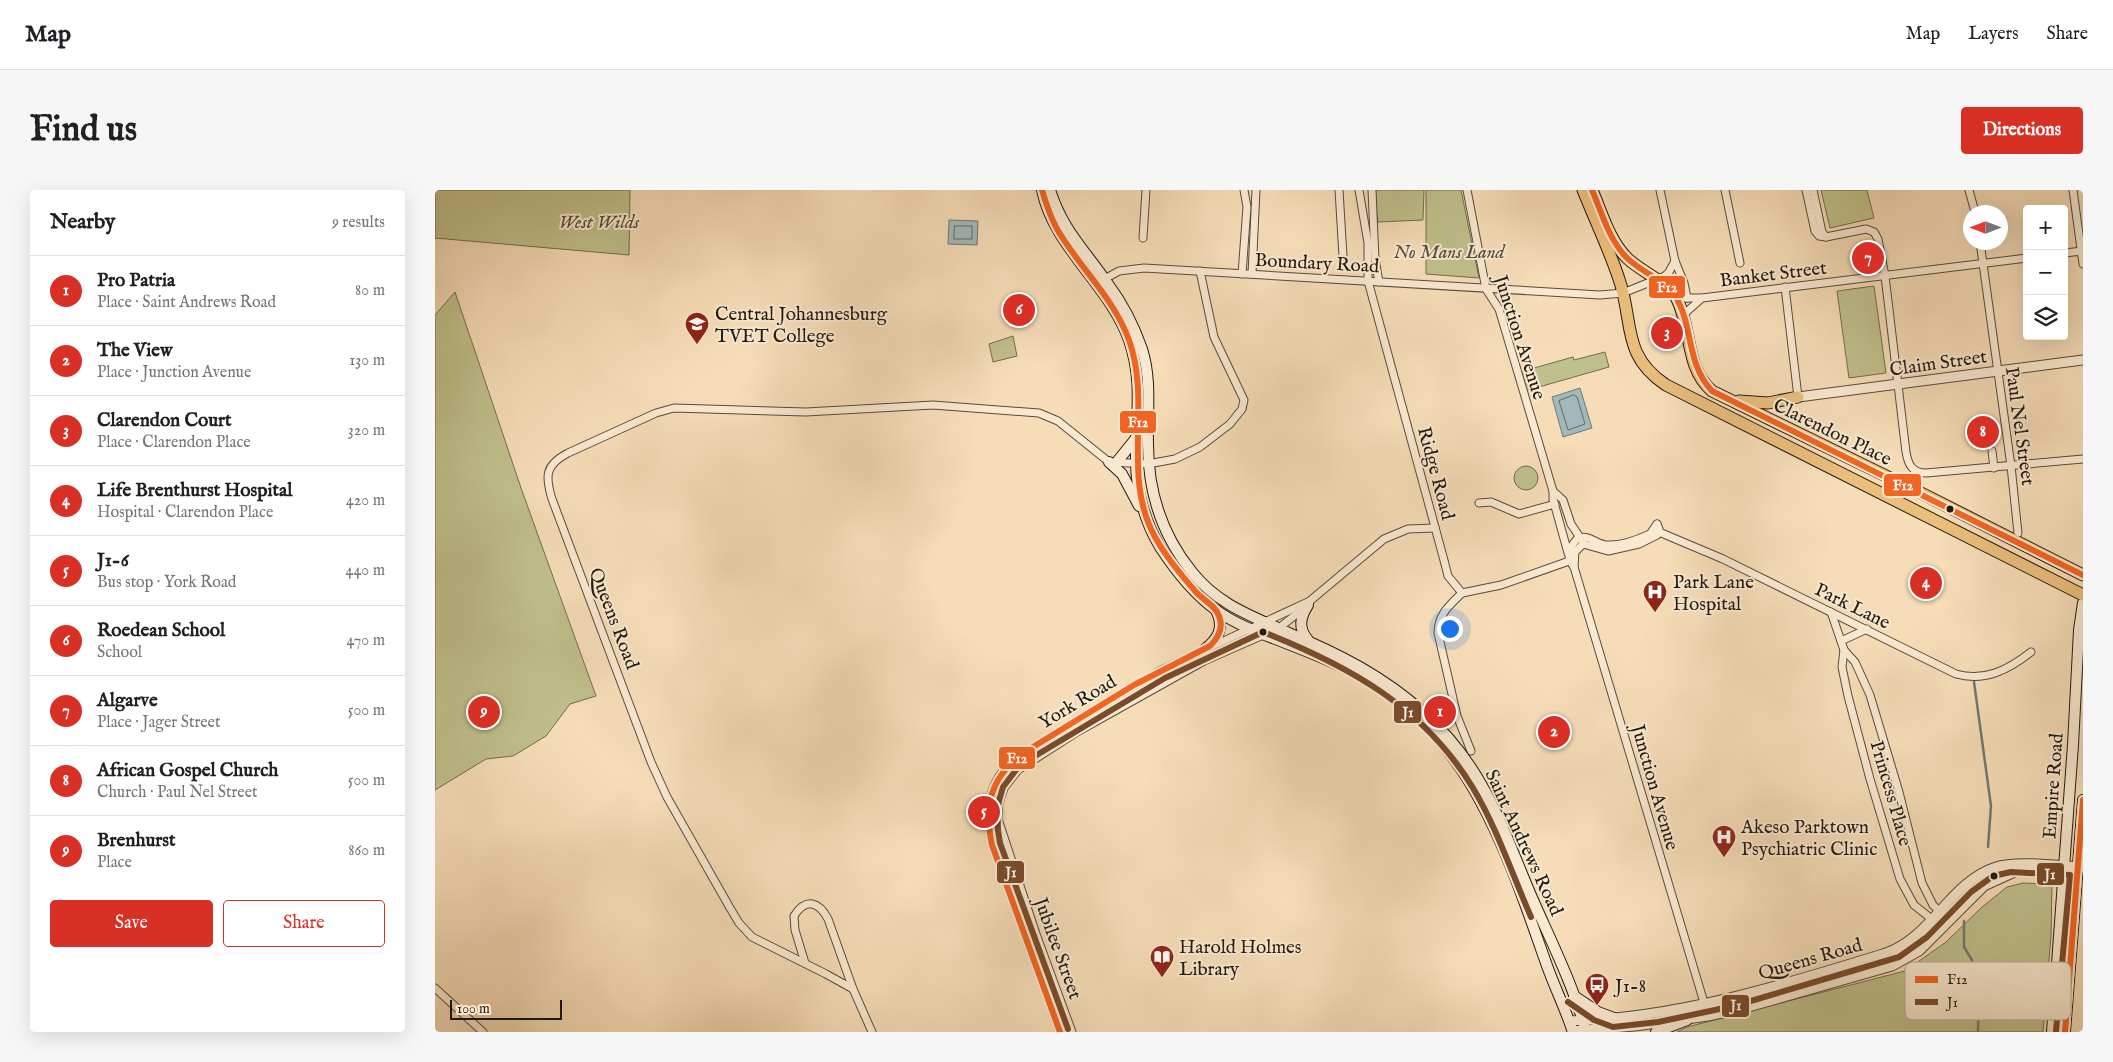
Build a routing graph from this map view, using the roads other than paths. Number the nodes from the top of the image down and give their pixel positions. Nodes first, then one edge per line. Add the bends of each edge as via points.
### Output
1 (1041, 190) edge
2 (1050, 190) edge
3 (1145, 190) edge
4 (1244, 190) edge
5 (1256, 190) edge
6 (1339, 190) edge
7 (1359, 190) edge
8 (1372, 190) edge
9 (1467, 190) edge
10 (1583, 190) edge
11 (1592, 190) edge
12 (1660, 190) edge
13 (1725, 190) edge
14 (1806, 190) edge
15 (1813, 190) edge
16 (1969, 190) edge
17 (2073, 190) edge
18 (1973, 205) edge
19 (1826, 236) junction
20 (1143, 238) dead end
21 (1981, 250) edge
22 (2082, 251) edge
23 (2068, 253) edge
24 (1343, 256) dead end
25 (2023, 258) edge
26 (1675, 261) junction
27 (1740, 263) dead end
28 (1983, 263) junction
29 (2083, 264) edge
30 (1200, 271) junction
31 (1242, 274) junction
32 (1252, 274) junction
33 (1885, 276) junction
34 (1656, 280) junction
35 (1101, 281) junction
36 (1368, 281) junction
37 (1379, 282) junction
38 (1785, 287) junction
39 (1486, 289) junction
40 (1623, 293) junction
41 (1681, 298) junction
42 (1703, 298) junction
43 (1683, 315) junction
44 (2083, 360) edge
45 (1998, 370) junction
46 (1898, 383) junction
47 (1798, 396) junction
48 (1733, 401) junction
49 (1137, 436) junction
50 (1992, 451) dead end
51 (2083, 458) edge
52 (1113, 463) junction
53 (1148, 464) junction
54 (1136, 465) junction
55 (2011, 466) junction
56 (1994, 468) junction
57 (1553, 492) junction
58 (1479, 503) dead end
59 (1555, 504) junction
60 (1146, 518) junction
61 (1435, 528) junction
62 (1659, 532) junction
63 (2018, 533) dead end
64 (1582, 541) junction
65 (1568, 553) junction
66 (1572, 563) junction
67 (2083, 575) edge
68 (1462, 593) junction
69 (2083, 595) edge
70 (1309, 603) junction
71 (2083, 603) edge
72 (1216, 610) junction
73 (1831, 612) junction
74 (1263, 622) junction
75 (1279, 628) junction
76 (1249, 629) junction
77 (1867, 629) junction
78 (1265, 635) junction
79 (1841, 641) junction
80 (1309, 642) junction
81 (1203, 650) junction
82 (1844, 650) junction
83 (2031, 652) dead end
84 (1169, 666) junction
85 (1174, 677) junction
86 (1471, 751) dead end
87 (2083, 800) edge
88 (998, 819) joint
89 (988, 823) joint
90 (2030, 865) junction
91 (2064, 866) junction
92 (2081, 867) edge
93 (1939, 912) junction
94 (1932, 920) junction
95 (1946, 924) junction
96 (2057, 962) edge
97 (805, 963) junction
98 (2071, 970) edge
99 (435, 988) edge
100 (853, 989) junction
101 (1573, 995) junction
102 (1704, 1004) junction
103 (1708, 1016) junction
104 (1614, 1018) junction
105 (1687, 1020) junction
106 (1571, 1028) edge
107 (1585, 1028) edge
108 (483, 1032) edge
109 (872, 1032) edge
110 (1060, 1032) edge
111 (1071, 1032) edge
112 (1656, 1032) edge

1 - 35 main road via 1060,232
2 - 35 main road via 1068,231
3 - 20 street
4 - 31 street via 1247,206
5 - 32 street
6 - 24 street
7 - 36 street, Ridge Road via 1368,243
8 - 37 street
9 - 39 street, Junction Avenue
10 - 40 main road, Clarendon Place
11 - 34 main road via 1618,247
12 - 26 street
13 - 27 street
14 - 19 street via 1815,232
15 - 19 street via 1822,232
16 - 18 street
17 - 22 street
19 - 33 street via 1871,230 1877,239
21 - 28 street
22 - 23 street
22 - 29 street
25 - 28 street, Banket Street
26 - 34 street via 1669,272
26 - 41 street via 1684,283
28 - 33 street, Banket Street
28 - 45 street, Paul Nel Street
30 - 31 street, Boundary Road
30 - 35 street, Boundary Road via 1134,268 1119,271
30 - 53 street via 1214,337 1244,400 1242,409 1200,448 1175,459
31 - 32 street, Boundary Road
32 - 36 street, Boundary Road
33 - 38 street, Banket Street
33 - 46 street
34 - 40 street, Boundary Road
34 - 41 main road
35 - 49 main road via 1132,351 1139,390
35 - 53 main road, Saint Andrews Road via 1129,317 1143,353 1149,390
36 - 37 street, Boundary Road
36 - 61 street, Ridge Road
37 - 39 street, Boundary Road
38 - 42 street, Banket Street
38 - 47 street
39 - 40 street, Boundary Road via 1590,296
39 - 57 street, Junction Avenue via 1499,309
40 - 69 main road, Clarendon Place via 1634,347 1647,369 1666,385
41 - 42 street, Banket Street
41 - 43 main road, Clarendon Place
42 - 43 street, Banket Street
43 - 48 main road, Clarendon Place via 1700,378 1712,391
44 - 45 street, Claim Street
45 - 46 street, Claim Street
45 - 55 street, Paul Nel Street
46 - 47 street, Claim Street
46 - 56 street via 1906,452 1916,472
47 - 48 main road via 1768,403
48 - 67 main road, Clarendon Place
49 - 52 main road
49 - 54 main road
50 - 56 street
51 - 55 street
52 - 54 street
52 - 60 main road
52 - 97 street, Queens Road via 1059,421 1039,413 933,405 806,412 668,409 557,459 551,466 547,476 552,499 659,781 745,931 763,944
53 - 54 street
53 - 74 main road, Saint Andrews Road via 1164,526 1192,572 1229,606
54 - 60 main road
55 - 56 street
55 - 63 street, Paul Nel Street
57 - 59 street, Junction Avenue
57 - 64 street, Junction Avenue via 1563,500 1571,524
58 - 59 street via 1491,502 1519,514
59 - 65 street, Junction Avenue
60 - 72 main road, Saint Andrews Road via 1162,550 1178,572
61 - 68 street, Ridge Road via 1448,576
61 - 70 street, York Road via 1408,529 1384,539
62 - 64 street via 1654,538 1639,544 1613,550 1602,550
62 - 64 street via 1657,524 1650,534 1611,545
62 - 73 street, Park Lane via 1708,552
64 - 65 street via 1574,542
64 - 66 street
65 - 66 street
66 - 68 street via 1501,585
66 - 102 street, Junction Avenue
68 - 86 street via 1443,611 1438,633 1457,716
70 - 74 street, York Road
70 - 75 street, York Road
70 - 80 main road via 1300,625
71 - 91 main road, Empire Road
72 - 76 main road, Saint Andrews Road
72 - 81 main road via 1221,623 1219,634
73 - 77 street, Park Lane
73 - 79 street, Princess Place
74 - 75 main road, Saint Andrews Road
74 - 76 street, York Road
75 - 78 street, York Road
75 - 80 main road, Saint Andrews Road
76 - 78 main road, Saint Andrews Road
76 - 81 street, York Road
77 - 79 street
77 - 83 street, Park Lane via 1964,676 1998,673
78 - 85 street, York Road via 1204,660
78 - 106 main road, Saint Andrews Road via 1363,678 1408,709 1443,744 1469,779 1496,834
79 - 82 street, Princess Place
80 - 101 main road, Saint Andrews Road via 1359,667 1400,693 1437,726 1459,752 1481,783 1496,813
81 - 84 street, York Road
82 - 93 street, Princess Place via 1855,662 1870,695 1923,883
82 - 94 street, Princess Place via 1842,667 1848,696 1900,879 1914,905
84 - 85 street
84 - 89 street, York Road via 1009,763 991,789
85 - 88 street, York Road via 1018,770 1000,796
87 - 92 main road, Empire Road
88 - 111 street, Jubilee Street
89 - 110 street, Jubilee Street via 992,845
90 - 91 street, Queens Road
90 - 93 street, Queens Road via 2010,863 1984,872 1965,885
90 - 95 street, Queens Road via 1985,886
91 - 92 street, Queens Road
91 - 96 main road, Empire Road
92 - 98 main road, Empire Road
93 - 94 street, Queens Road
93 - 95 street, Princess Place
94 - 95 street, Princess Place
94 - 102 street, Queens Road via 1913,938 1885,953
95 - 103 street, Queens Road via 1919,951 1892,966
97 - 100 street, Queens Road
97 - 100 street via 794,916 801,907 816,904 828,919
99 - 108 street
100 - 109 street
101 - 104 main road via 1598,1012
101 - 107 main road, Saint Andrews Road
102 - 103 street, Junction Avenue
102 - 104 street, Queens Road
103 - 105 street, Queens Road
104 - 107 street, Queens Road
105 - 107 street, Queens Road
105 - 112 main road
106 - 107 street, Queens Road

